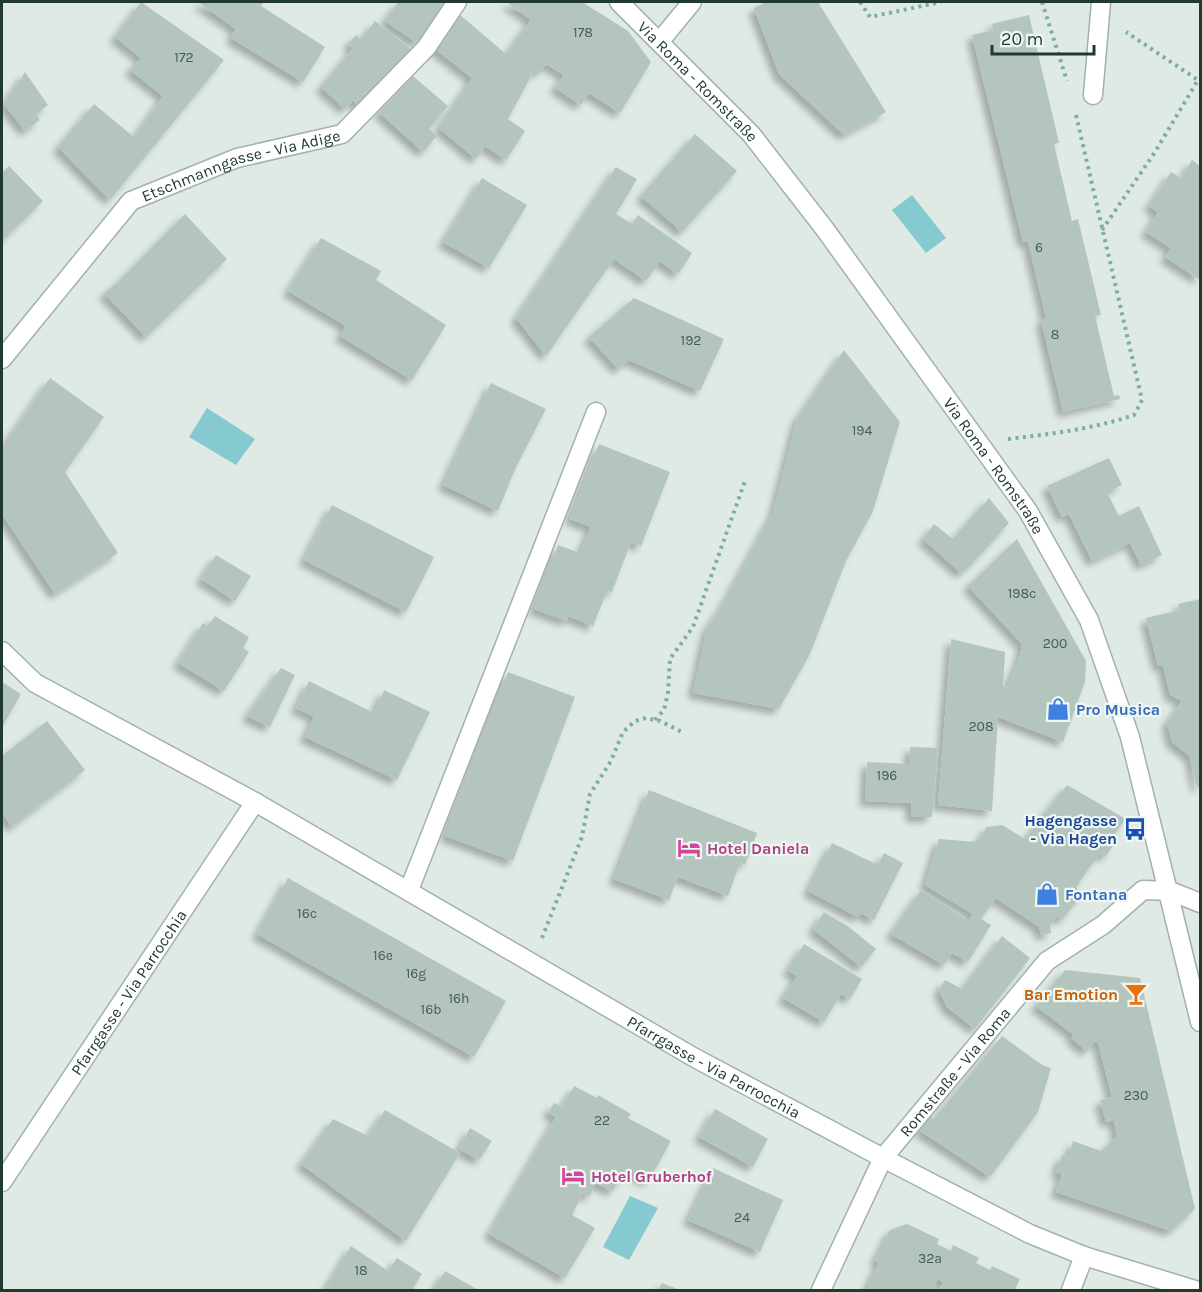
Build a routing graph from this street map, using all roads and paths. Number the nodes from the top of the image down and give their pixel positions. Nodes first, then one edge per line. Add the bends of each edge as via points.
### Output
1 (457, 2) edge
2 (619, 2) edge
3 (692, 2) edge
4 (860, 2) edge
5 (941, 2) edge
6 (1042, 2) edge
7 (1101, 8) edge
8 (660, 41) junction
9 (1074, 93) junction
10 (1093, 95) joint
11 (1102, 231) junction
12 (2, 359) edge
13 (596, 412) dead end
14 (1020, 438) dead end
15 (745, 481) dead end
16 (2, 651) edge
17 (655, 720) junction
18 (682, 732) dead end
19 (255, 802) junction
20 (409, 890) junction
21 (1170, 891) junction
22 (1200, 903) edge
23 (546, 930) dead end
24 (1200, 1022) edge
25 (883, 1158) junction
26 (2, 1182) edge
27 (1084, 1256) junction
28 (821, 1290) edge
29 (1071, 1290) edge
30 (1195, 1290) edge

1 - 12 street, Etschmanngasse - Via Adige via 426,48 342,134 237,158 130,201
2 - 8 street, Via Roma - Romstraße
3 - 8 street
4 - 5 path via 870,17
6 - 9 path via 1063,74
7 - 10 street
7 - 11 path via 1198,80
8 - 21 street, Via Roma - Romstraße via 758,143 1028,511 1089,620 1130,737
9 - 10 path
9 - 11 path
11 - 14 path via 1142,400 1140,409 1119,420
13 - 20 street
15 - 17 path via 693,627 670,659 664,710
16 - 19 street, Pfarrgasse - Via Parrocchia via 35,683
17 - 18 path
17 - 23 path via 646,718 630,724 594,784 582,837
19 - 20 street, Pfarrgasse - Via Parrocchia
19 - 26 street, Pfarrgasse - Via Parrocchia
20 - 25 street, Pfarrgasse - Via Parrocchia via 695,1058
21 - 22 street
21 - 24 street, Via Roma - Romstraße
21 - 25 street, Romstraße - Via Roma via 1143,890 1103,925 1047,961
25 - 27 street, Pfarrgasse - Via Parrocchia via 998,1219
25 - 28 street, Romstraße - Via Roma
27 - 29 street
27 - 30 street, Pfarrgasse - Via Parrocchia

